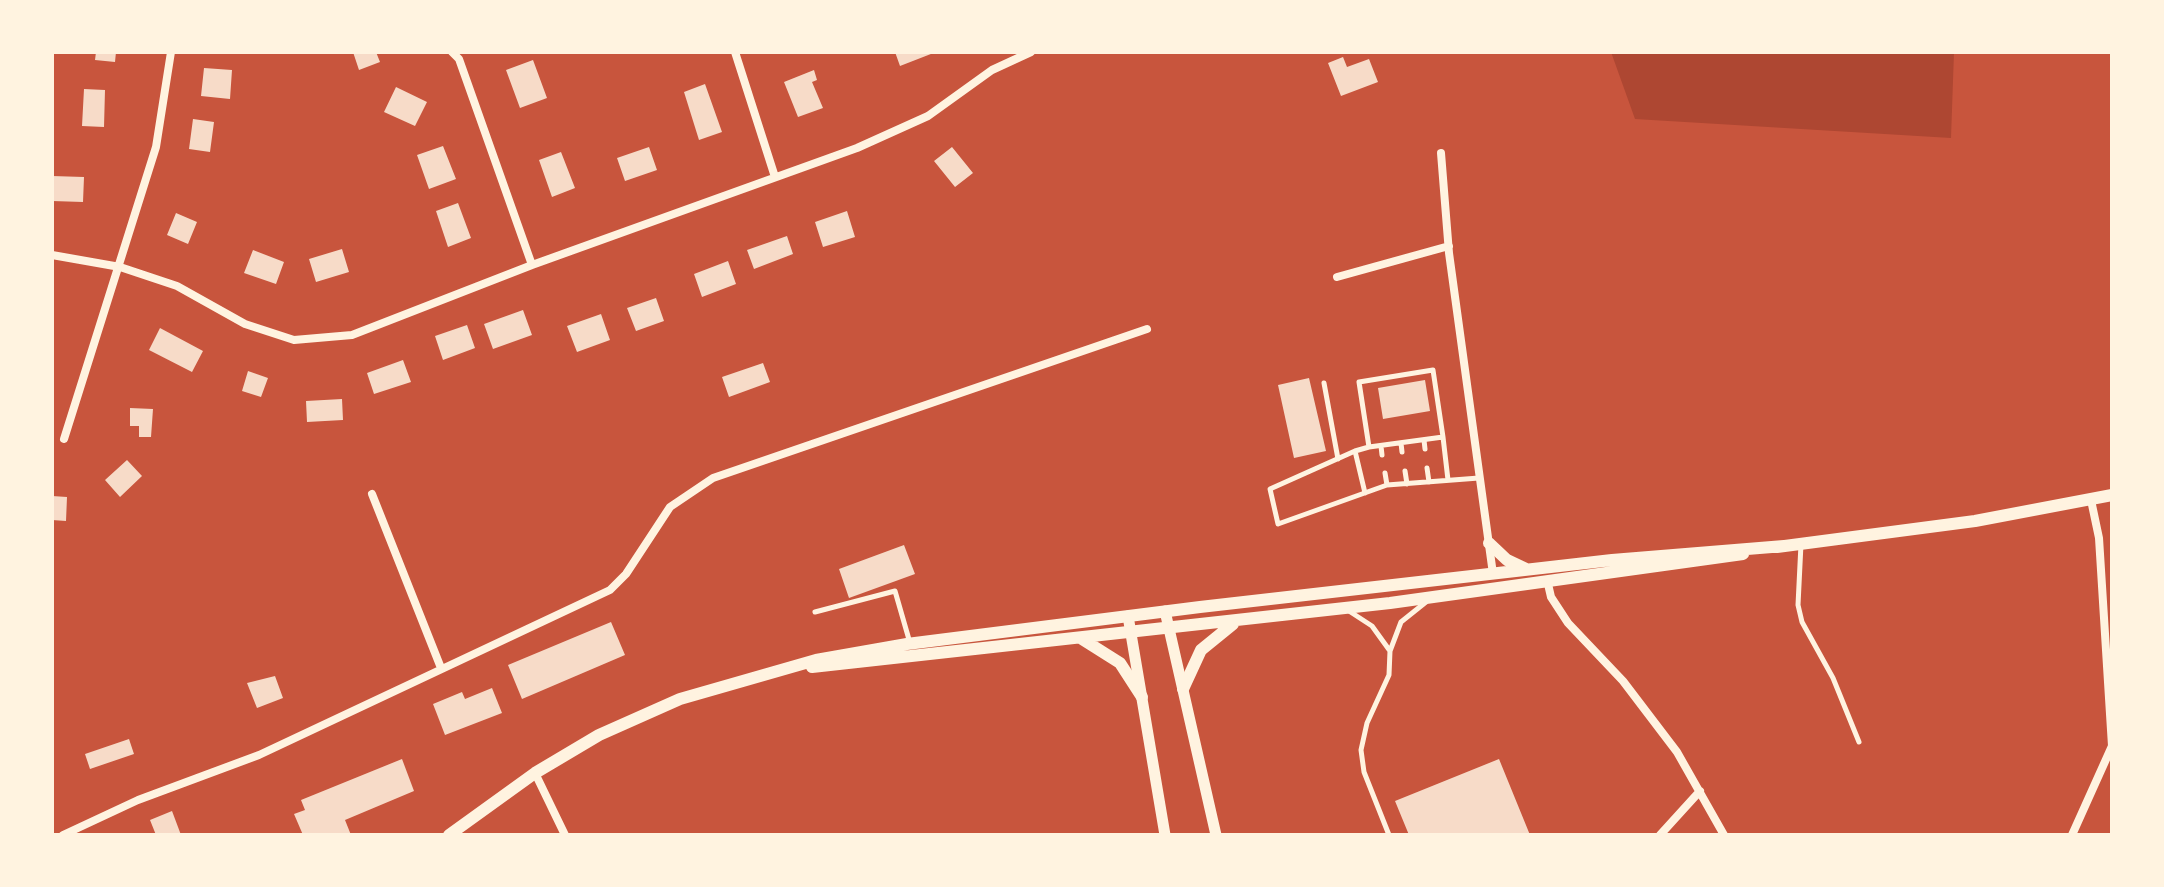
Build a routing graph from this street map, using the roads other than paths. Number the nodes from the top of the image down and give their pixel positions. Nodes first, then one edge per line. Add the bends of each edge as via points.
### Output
1 (171, 52) edge
2 (452, 52) edge
3 (735, 52) edge
4 (1031, 52) edge
5 (1441, 153) dead end
6 (775, 177) junction
7 (1449, 246) junction
8 (52, 255) edge
9 (532, 265) junction
10 (120, 267) junction
11 (1337, 277) dead end
12 (1147, 329) dead end
13 (1324, 383) dead end
14 (1443, 437) junction
15 (64, 439) dead end
16 (1424, 440) junction
17 (1401, 443) junction
18 (1381, 446) junction
19 (1369, 447) junction
20 (1425, 449) dead end
21 (1355, 451) junction
22 (1402, 452) dead end
23 (1382, 455) dead end
24 (1338, 459) junction
25 (1427, 468) dead end
26 (1405, 471) dead end
27 (1385, 473) dead end
28 (1480, 478) junction
29 (1448, 480) junction
30 (1429, 482) junction
31 (1407, 484) junction
32 (1387, 485) junction
33 (1365, 493) junction
34 (372, 494) dead end
35 (2111, 495) edge
36 (2091, 500) junction
37 (1489, 543) junction
38 (1801, 543) junction
39 (1784, 546) junction
40 (1529, 570) junction
41 (1493, 574) junction
42 (1548, 584) junction
43 (1434, 598) junction
44 (1344, 608) junction
45 (1165, 611) junction
46 (815, 612) dead end
47 (1128, 616) junction
48 (1240, 620) junction
49 (1168, 628) junction
50 (1131, 633) junction
51 (1082, 639) junction
52 (910, 644) junction
53 (1390, 651) junction
54 (441, 668) junction
55 (785, 668) junction
56 (1183, 689) junction
57 (1142, 697) junction
58 (1859, 742) dead end
59 (535, 773) junction
60 (1700, 791) junction
61 (63, 835) edge
62 (449, 835) edge
63 (565, 835) edge
64 (1165, 835) edge
65 (1216, 835) edge
66 (1389, 835) edge
67 (1660, 835) edge
68 (1724, 835) edge
69 (2072, 835) edge

1 - 10 street via 156,147
2 - 9 street via 459,59
3 - 6 street
4 - 6 street via 992,70 928,116
5 - 7 street
6 - 9 street
7 - 11 street
7 - 28 street
8 - 10 street
9 - 10 street via 352,335 294,340 245,324 177,286
10 - 15 street
12 - 54 street via 713,478 670,507 610,590
13 - 24 lane
14 - 16 lane
14 - 19 lane via 1433,370 1359,382
14 - 29 lane
16 - 17 lane
16 - 20 lane
17 - 18 lane
17 - 22 lane
18 - 19 lane
18 - 23 lane
19 - 21 lane
21 - 24 lane
21 - 33 lane
24 - 33 lane via 1270,489 1278,524
25 - 30 lane
26 - 31 lane
27 - 32 lane
28 - 29 lane
28 - 37 street
29 - 30 lane
30 - 31 lane
31 - 32 lane
32 - 33 lane
34 - 54 street
35 - 36 main road
36 - 38 main road
36 - 69 street via 2099,538 2112,746
37 - 40 main road via 1507,560
37 - 41 street
38 - 39 main road
38 - 58 lane via 1802,622
39 - 40 main road
39 - 42 main road
40 - 41 main road
41 - 45 main road
42 - 43 main road
42 - 60 street via 1568,623 1650,715
43 - 44 main road
43 - 53 lane via 1407,614
44 - 48 main road
44 - 53 lane via 1372,626
45 - 47 main road
45 - 49 street
46 - 52 lane via 895,591
47 - 50 street
47 - 52 main road
48 - 49 main road
48 - 56 main road via 1201,650
49 - 50 main road
49 - 56 street
50 - 51 main road
50 - 57 street
51 - 55 main road
51 - 57 main road via 1120,663
52 - 55 main road
53 - 66 lane via 1389,675 1361,750 1364,772
54 - 61 street via 259,755 138,800
55 - 59 main road via 680,699 599,735
56 - 65 street
57 - 64 street
59 - 62 main road
59 - 63 street
60 - 67 street
60 - 68 street

